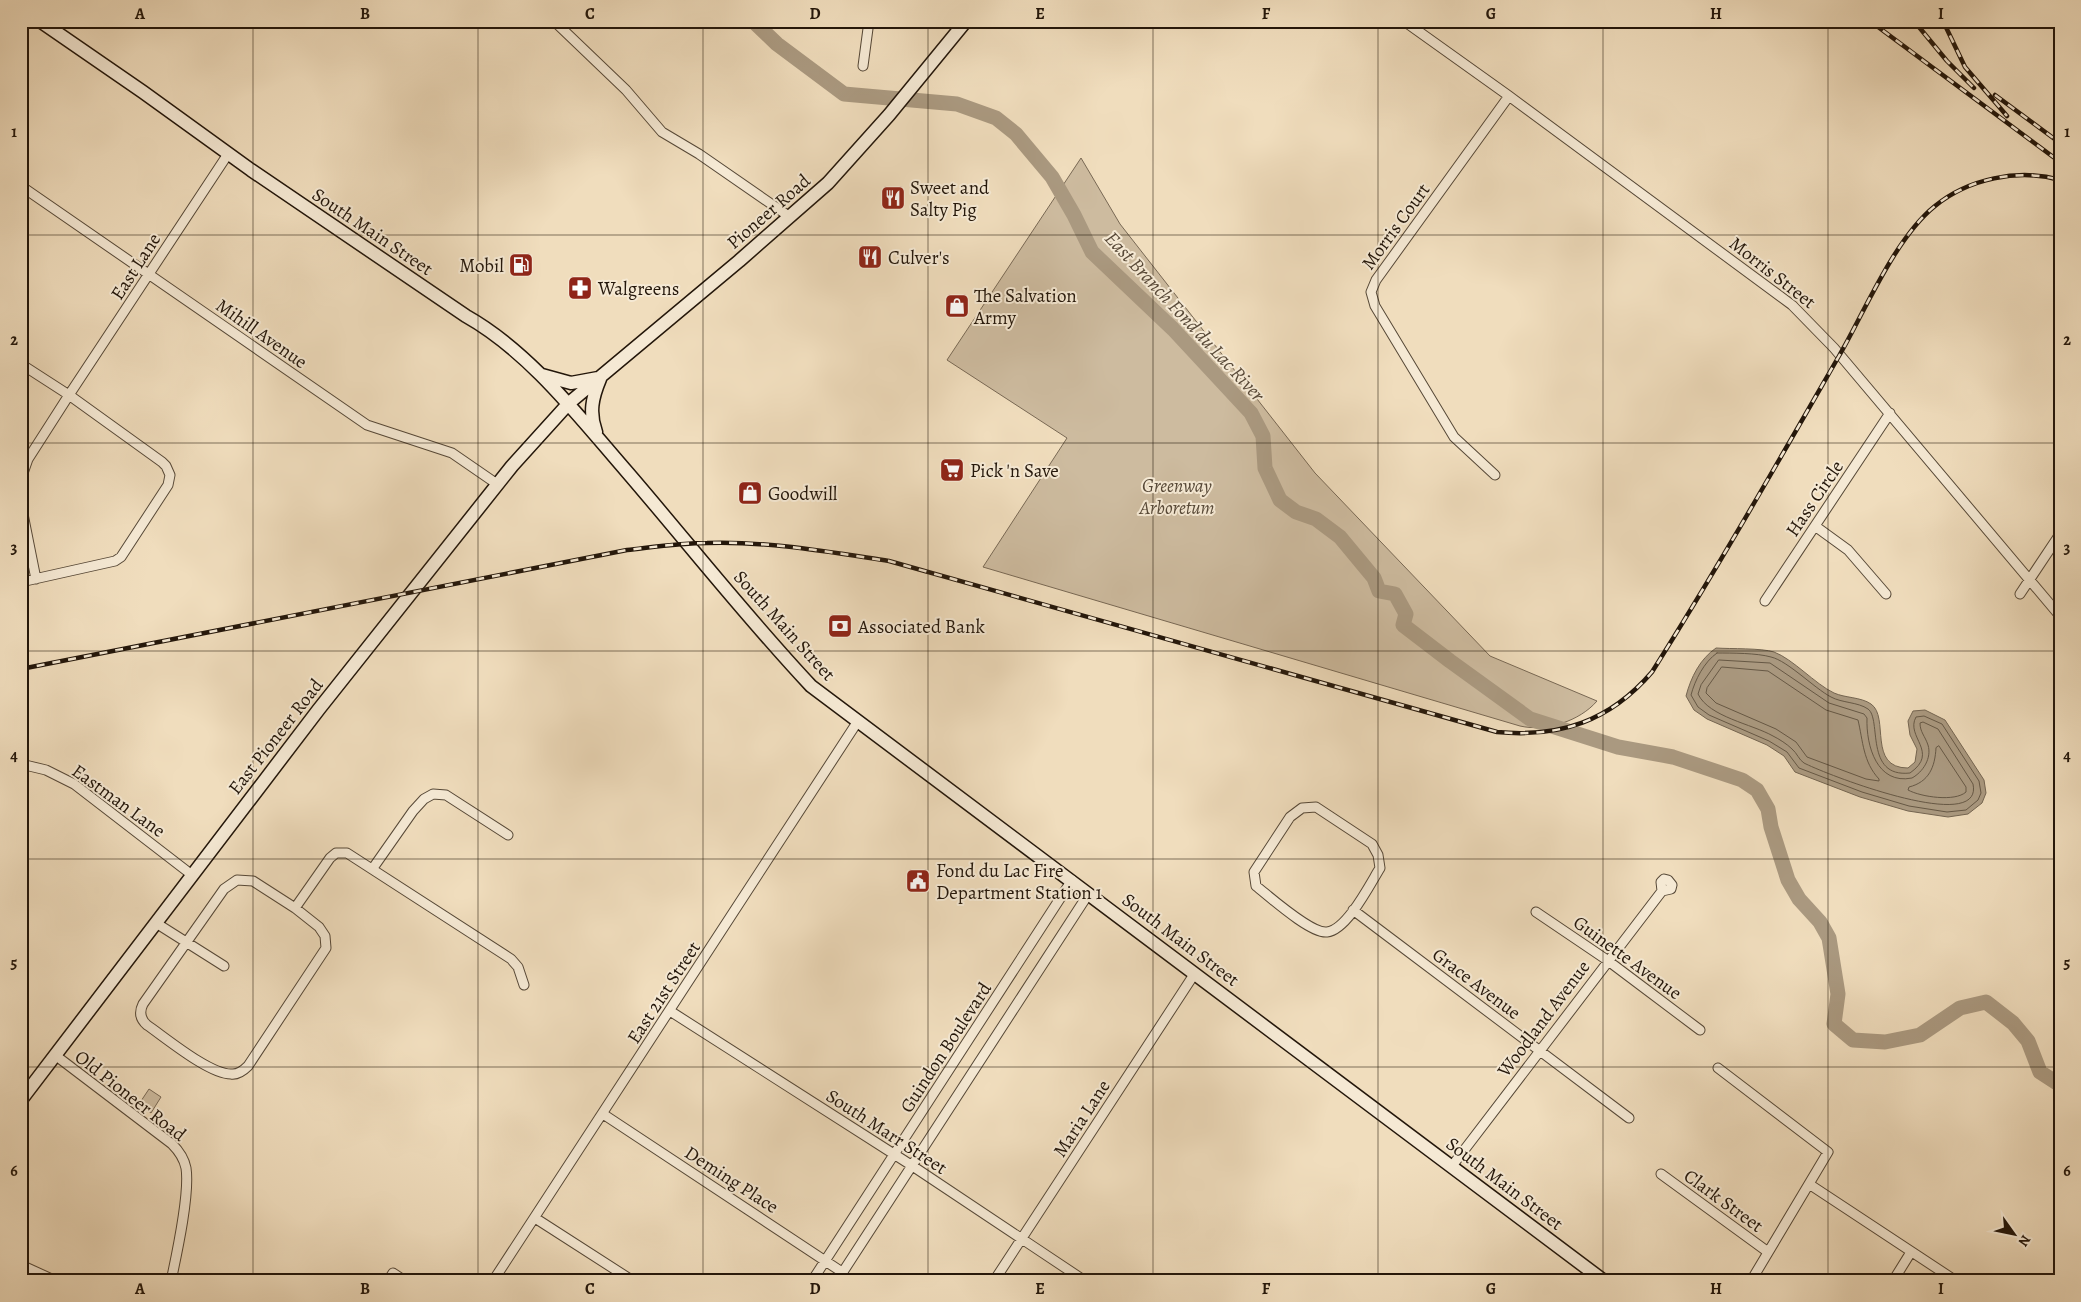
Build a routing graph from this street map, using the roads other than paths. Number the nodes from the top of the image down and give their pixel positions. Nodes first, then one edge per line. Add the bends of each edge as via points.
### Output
1 (40, 21) edge
2 (554, 21) edge
3 (870, 21) edge
4 (966, 21) edge
5 (1404, 21) edge
6 (863, 66) dead end
7 (1509, 96) junction
8 (228, 154) junction
9 (21, 186) edge
10 (790, 217) junction
11 (149, 275) junction
12 (21, 364) edge
13 (537, 373) junction
14 (601, 377) junction
15 (69, 396) junction
16 (569, 404) junction
17 (1890, 414) junction
18 (599, 439) junction
19 (1495, 475) dead end
20 (21, 479) edge
21 (497, 484) junction
22 (21, 504) edge
23 (1815, 526) junction
24 (2060, 534) edge
25 (36, 579) junction
26 (2029, 580) junction
27 (21, 582) edge
28 (1886, 594) dead end
29 (2020, 594) dead end
30 (1765, 601) dead end
31 (2060, 616) edge
32 (858, 721) junction
33 (21, 764) edge
34 (508, 835) dead end
35 (373, 868) junction
36 (192, 875) junction
37 (1072, 880) junction
38 (1662, 891) dead end
39 (1088, 893) junction
40 (295, 908) junction
41 (1353, 910) junction
42 (1536, 912) dead end
43 (156, 923) junction
44 (187, 943) junction
45 (1608, 960) junction
46 (224, 966) dead end
47 (1195, 973) junction
48 (524, 986) dead end
49 (670, 1011) junction
50 (1700, 1030) dead end
51 (1539, 1050) junction
52 (55, 1056) junction
53 (1718, 1068) dead end
54 (21, 1100) edge
55 (603, 1114) junction
56 (1629, 1118) dead end
57 (894, 1154) junction
58 (911, 1165) junction
59 (1452, 1166) junction
60 (1661, 1174) dead end
61 (1809, 1184) junction
62 (535, 1218) junction
63 (1021, 1239) junction
64 (1768, 1252) junction
65 (1911, 1252) junction
66 (825, 1260) junction
67 (21, 1264) edge
68 (842, 1272) junction
69 (390, 1277) edge
70 (56, 1281) edge
71 (171, 1281) edge
72 (405, 1281) edge
73 (493, 1281) edge
74 (633, 1281) edge
75 (812, 1281) edge
76 (837, 1281) edge
77 (994, 1281) edge
78 (1085, 1281) edge
79 (1604, 1281) edge
80 (1751, 1281) edge
81 (1893, 1281) edge
82 (1956, 1281) edge

1 - 8 main road, South Main Street
2 - 10 street via 626,90 662,132
3 - 6 street
4 - 10 main road, Pioneer Road via 837,174
5 - 7 street, Morris Street
7 - 17 street, Morris Street via 1792,305
7 - 19 street, Morris Court via 1376,280 1371,292 1375,306 1454,437
8 - 11 street, East Lane
8 - 13 main road, South Main Street via 481,325
9 - 11 street, Mihill Avenue
10 - 14 main road, Pioneer Road
11 - 15 street, East Lane
11 - 21 street, Mihill Avenue via 367,425 452,453
12 - 15 street
13 - 14 main road via 571,383
13 - 16 main road, South Main Street
14 - 16 main road, Pioneer Road
14 - 18 main road via 591,414
15 - 20 street, East Lane via 28,459
15 - 25 street via 162,462 170,480 130,545 115,562
16 - 18 main road, South Main Street
16 - 21 main road, East Pioneer Road
17 - 23 street, Hass Circle
17 - 26 street, Morris Street
18 - 32 main road, South Main Street via 786,659 811,686
21 - 36 main road, East Pioneer Road
22 - 25 street
23 - 28 street via 1848,550
23 - 30 street, Hass Circle
24 - 26 street
25 - 27 street
26 - 29 street
26 - 31 street, Morris Street
32 - 37 main road, South Main Street
32 - 49 street, East 21st Street
33 - 36 street, Eastman Lane via 46,770 74,784
34 - 35 street via 446,795 433,794 413,811
35 - 40 street via 350,854 334,854
35 - 48 street via 511,959 518,967
36 - 43 main road, East Pioneer Road
37 - 39 main road, South Main Street
37 - 57 street, Guindon Boulevard
38 - 45 street, Woodland Avenue
39 - 47 main road, South Main Street
39 - 58 street, Guindon Boulevard
40 - 44 street via 253,881 238,880 224,889
40 - 44 street via 321,929 326,948 248,1066 237,1074 214,1069 149,1027 142,1019 140,1011 143,1004
41 - 41 street via 1380,868 1378,854 1372,844 1316,807 1302,808 1290,817 1254,872 1256,886 1314,929 1328,932 1342,925
41 - 51 street, Grace Avenue
42 - 45 street, Guinette Avenue
43 - 44 street
43 - 52 main road, East Pioneer Road
44 - 46 street
45 - 50 street, Guinette Avenue
45 - 51 street, Woodland Avenue
47 - 59 main road, South Main Street
47 - 63 street, Maria Lane
49 - 55 street, East 21st Street
49 - 57 street, South Marr Street
51 - 56 street, Grace Avenue
51 - 59 street, Woodland Avenue
52 - 54 main road, East Pioneer Road
52 - 71 street, Old Pioneer Road via 172,1144 182,1157 186,1186
53 - 61 street via 1828,1152
55 - 62 street, East 21st Street
55 - 66 street, Deming Place
57 - 58 street, South Marr Street
57 - 66 street, Guindon Boulevard
58 - 63 street, South Marr Street
58 - 68 street, Guindon Boulevard
59 - 79 main road, South Main Street
60 - 64 street, Clark Street
61 - 64 street
61 - 65 street
62 - 73 street, East 21st Street
62 - 74 street
63 - 77 street, Maria Lane
63 - 78 street, South Marr Street
64 - 80 street
65 - 81 street
65 - 82 street
66 - 68 street, Deming Place
66 - 75 street, Guindon Boulevard
67 - 70 street
68 - 76 street, Guindon Boulevard
69 - 72 street

